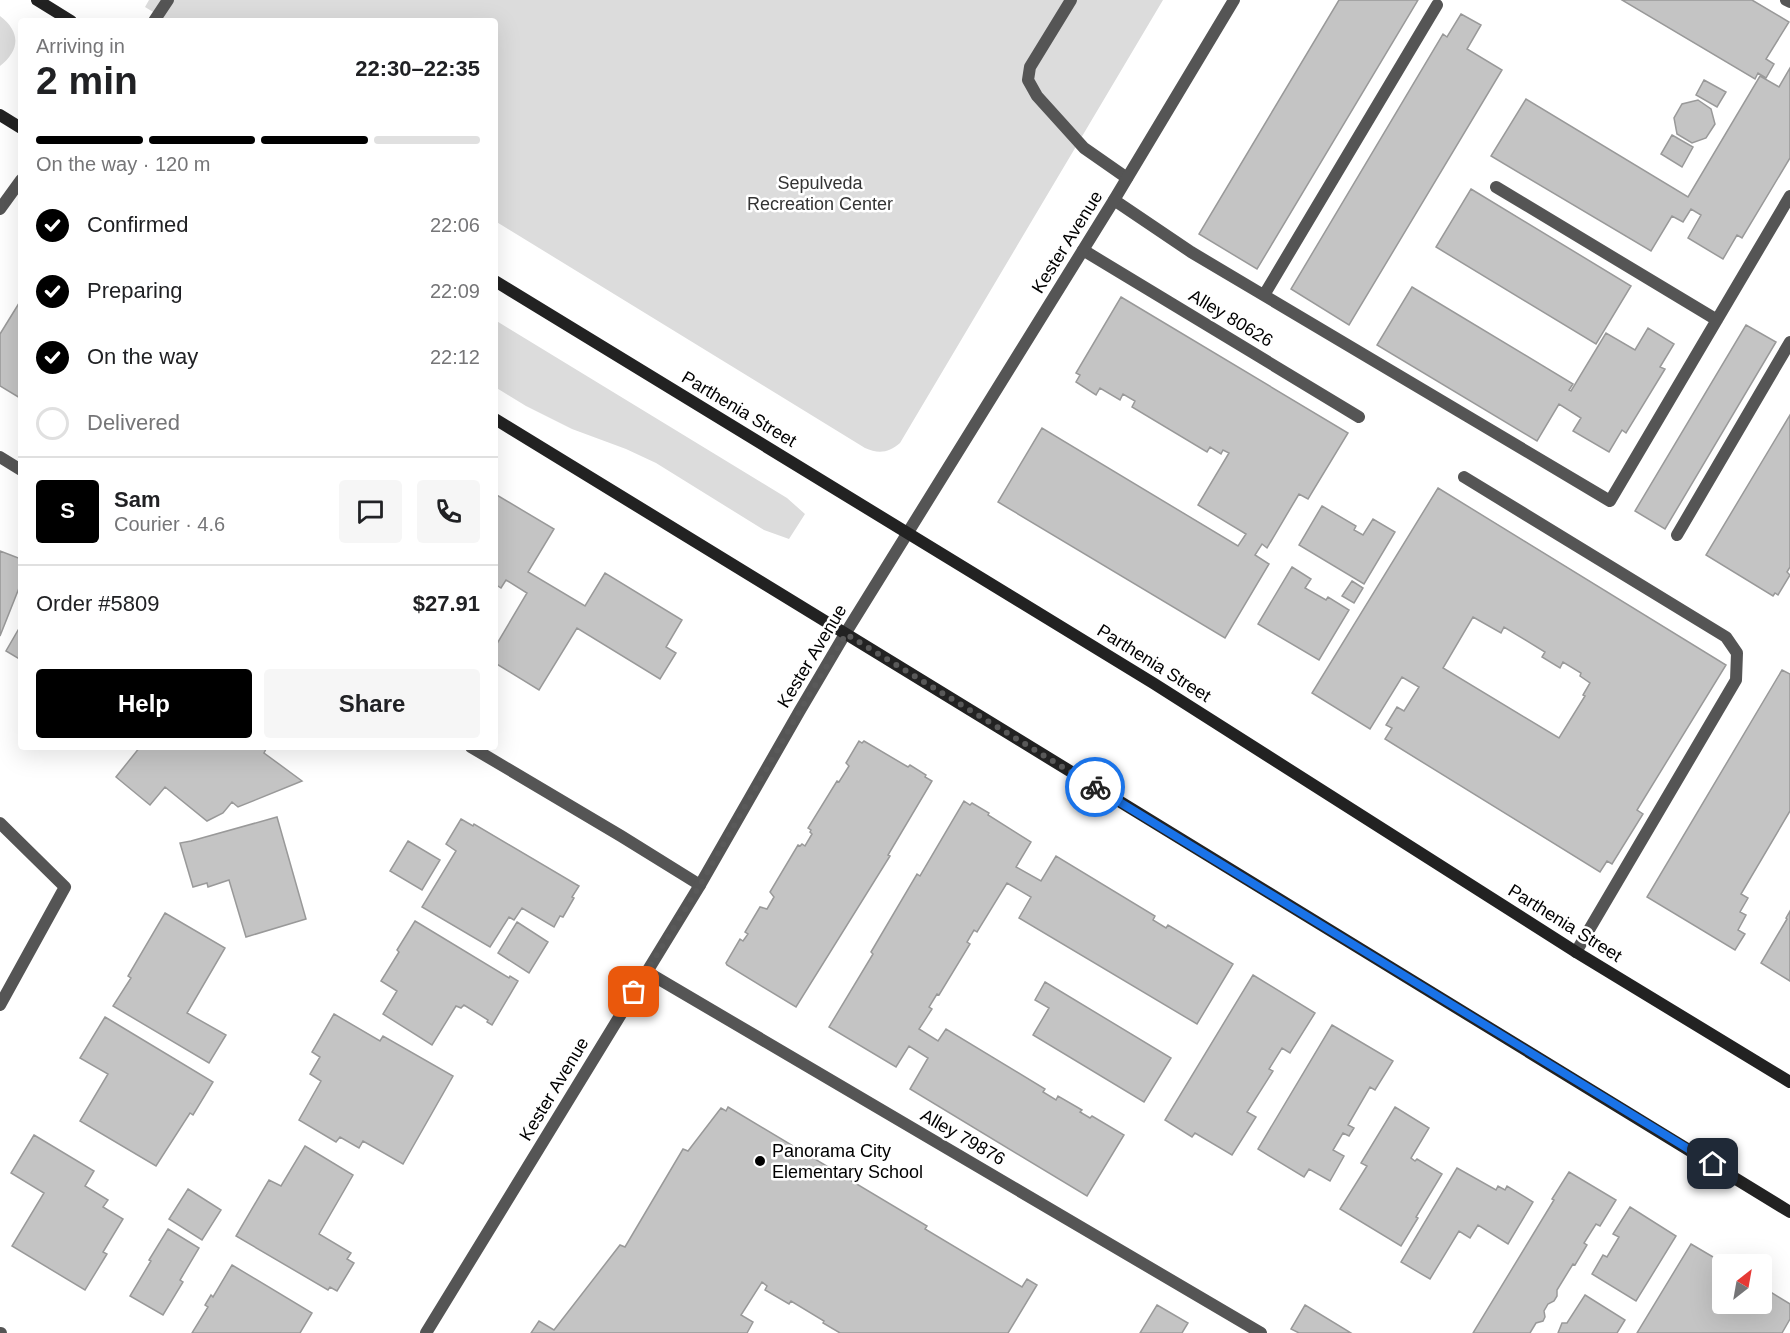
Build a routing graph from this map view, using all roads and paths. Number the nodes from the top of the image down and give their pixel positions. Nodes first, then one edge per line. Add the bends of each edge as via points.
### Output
1 (168, 0) edge
2 (1071, 0) edge
3 (1234, 0) edge
4 (44, 2) edge
5 (1437, 5) dead end
6 (67, 18) edge
7 (156, 18) edge
8 (0, 115) edge
9 (18, 126) edge
10 (1127, 178) junction
11 (18, 184) edge
12 (1496, 187) dead end
13 (1790, 196) edge
14 (1114, 200) junction
15 (0, 209) edge
16 (1083, 250) junction
17 (498, 283) edge
18 (1264, 295) junction
19 (1717, 320) junction
20 (1790, 342) edge
21 (1359, 417) dead end
22 (498, 421) edge
23 (0, 457) edge
24 (18, 468) edge
25 (1464, 477) dead end
26 (907, 533) junction
27 (1677, 535) dead end
28 (846, 634) junction
29 (476, 750) edge
30 (0, 823) edge
31 (700, 885) junction
32 (1576, 952) junction
33 (647, 972) junction
34 (0, 1005) edge
35 (1790, 1082) edge
36 (1790, 1212) edge
37 (426, 1333) edge
38 (1261, 1333) edge

1 - 7 street
2 - 10 street via 1030,67 1028,80 1037,96 1084,148
3 - 10 street, Kester Avenue
4 - 6 main road
5 - 18 street
8 - 9 main road
10 - 14 street, Kester Avenue
11 - 15 street
12 - 19 street
13 - 19 street
14 - 16 street, Kester Avenue
14 - 18 street
16 - 21 street, Alley 80626
16 - 26 street, Kester Avenue
17 - 26 main road, Parthenia Street
18 - 19 street via 1610,501
20 - 27 street
22 - 28 main road
23 - 24 street
25 - 32 street via 1726,637 1737,653 1736,680
26 - 28 street, Kester Avenue
26 - 32 main road, Parthenia Street via 1153,683
28 - 31 street, Kester Avenue
28 - 36 main road
29 - 31 street
30 - 34 street via 65,887
31 - 33 street, Kester Avenue
32 - 35 main road, Parthenia Street
33 - 37 street, Kester Avenue
33 - 38 street, Alley 79876

